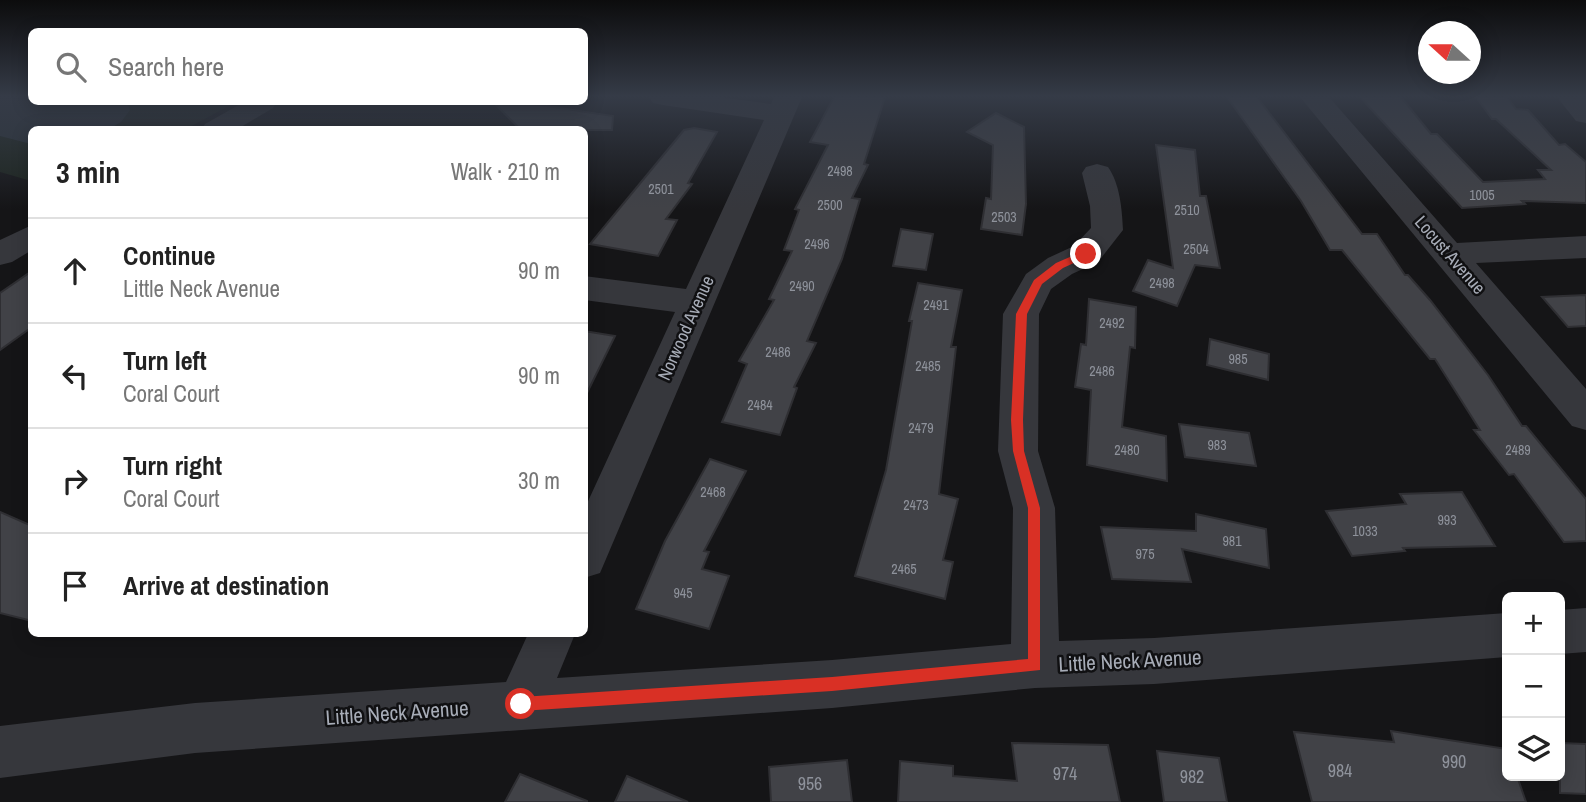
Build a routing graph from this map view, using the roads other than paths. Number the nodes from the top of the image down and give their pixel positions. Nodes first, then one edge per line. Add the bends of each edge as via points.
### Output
1 (771, 134) edge
2 (1346, 134) edge
3 (1097, 173) dead end
4 (28, 238) edge
5 (1586, 247) edge
6 (0, 254) edge
7 (1449, 254) junction
8 (588, 289) edge
9 (697, 303) junction
10 (1586, 415) edge
11 (588, 550) edge
12 (1586, 630) edge
13 (1565, 632) edge
14 (1502, 635) edge
15 (551, 637) edge
16 (1035, 665) junction
17 (521, 704) junction
18 (0, 752) edge

1 - 9 street, Norwood Avenue
2 - 7 street, Locust Avenue
3 - 16 street via 1107,230 1086,254 1060,265 1038,282 1021,314 1018,451 1034,508
4 - 6 street
5 - 7 street
7 - 10 street, Locust Avenue
8 - 9 street
9 - 11 street, Norwood Avenue
12 - 13 street
14 - 16 street, Little Neck Avenue via 1154,661
15 - 17 street
16 - 17 street, Little Neck Avenue via 832,684
17 - 18 street, Little Neck Avenue via 195,728

